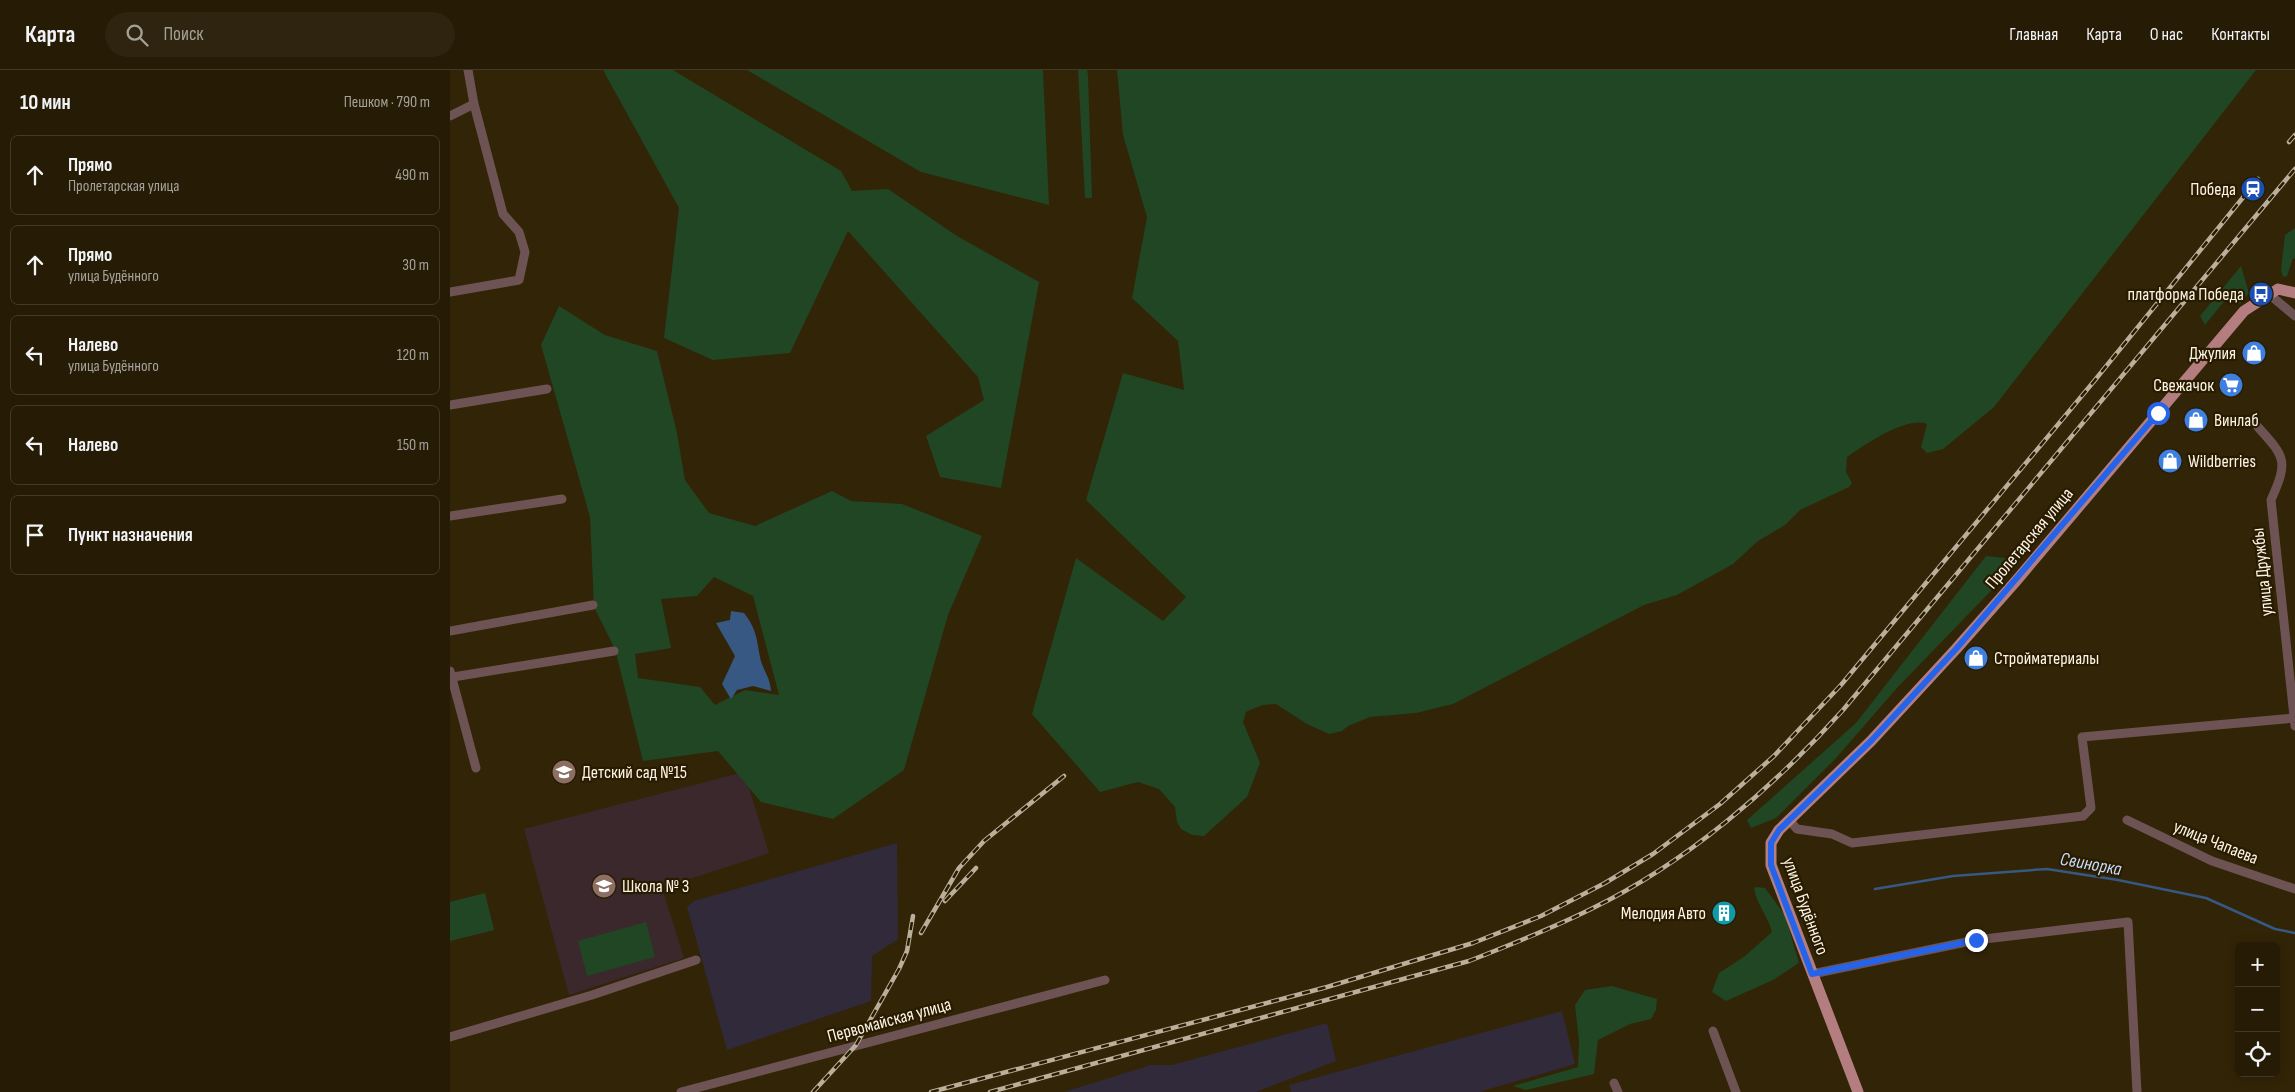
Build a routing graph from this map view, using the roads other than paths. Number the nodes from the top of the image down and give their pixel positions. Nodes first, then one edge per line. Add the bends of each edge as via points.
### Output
1 (468, 70) edge
2 (474, 104) junction
3 (450, 116) edge
4 (450, 292) edge
5 (2295, 293) edge
6 (2270, 295) junction
7 (2295, 316) edge
8 (547, 390) dead end
9 (450, 405) edge
10 (2256, 426) dead end
11 (562, 499) dead end
12 (450, 516) edge
13 (593, 605) dead end
14 (450, 631) edge
15 (614, 651) dead end
16 (451, 674) edge
17 (2295, 721) edge
18 (476, 768) dead end
19 (1789, 820) junction
20 (2127, 820) dead end
21 (2295, 889) edge
22 (696, 960) dead end
23 (1812, 974) junction
24 (1105, 980) dead end
25 (1713, 1031) dead end
26 (450, 1037) edge
27 (681, 1092) edge
28 (1736, 1092) edge
29 (1858, 1092) edge
30 (2137, 1092) edge

1 - 2 street
2 - 3 street
2 - 4 street via 503,214 519,232 524,252 519,280
5 - 6 main road, Пролетарская улица via 2278,289
6 - 7 street
6 - 19 main road, Пролетарская улица via 2244,311 1962,642 1871,741
8 - 9 street
10 - 17 street, улица Дружбы via 2278,450 2283,468 2271,500
11 - 12 street
13 - 14 street
15 - 16 street
16 - 18 street
17 - 19 street via 2082,737 2091,808 2083,816 1852,843 1832,834 1797,829
19 - 23 main road, улица Будённого via 1773,839 1769,856
20 - 21 street, улица Чапаева via 2212,861
22 - 26 street
23 - 29 main road, улица Будённого
23 - 30 street via 1976,940 2128,922
24 - 27 street, Первомайская улица
25 - 28 street

